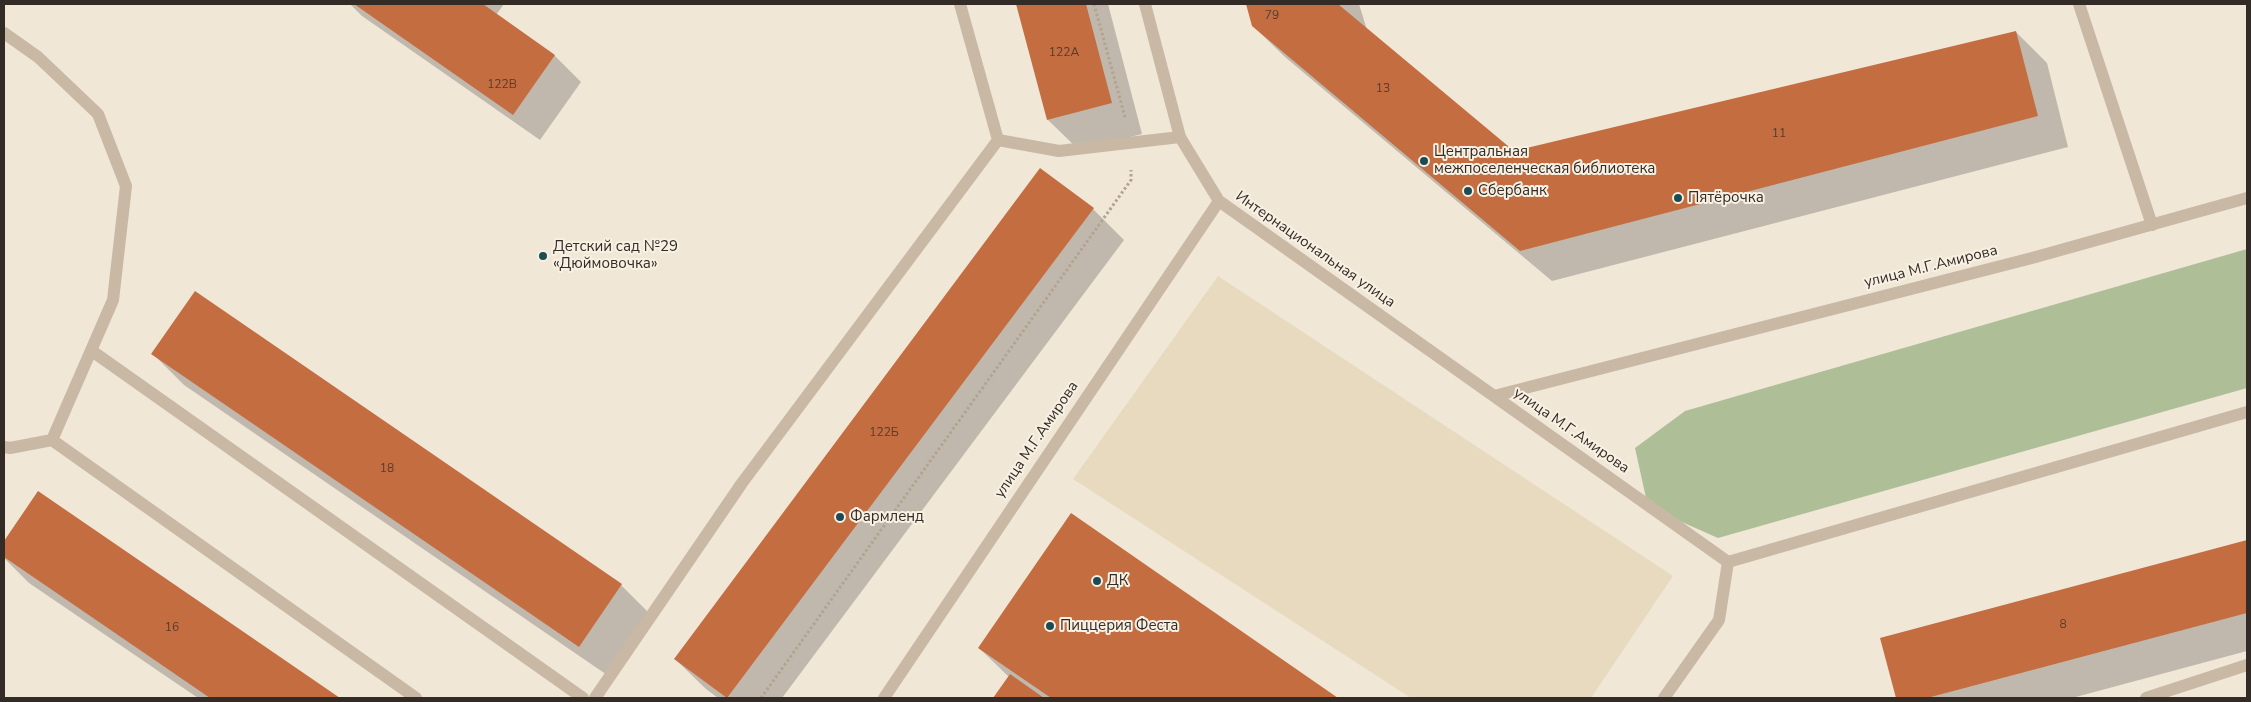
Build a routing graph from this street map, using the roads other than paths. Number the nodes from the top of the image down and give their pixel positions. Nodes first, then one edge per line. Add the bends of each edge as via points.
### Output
1 (960, 4) edge
2 (1145, 4) edge
3 (2079, 4) edge
4 (4, 33) edge
5 (1180, 137) junction
6 (998, 140) junction
7 (2247, 198) edge
8 (1219, 202) junction
9 (2152, 225) junction
10 (92, 351) junction
11 (1494, 396) junction
12 (2247, 412) edge
13 (52, 440) junction
14 (4, 447) edge
15 (1728, 562) junction
16 (2247, 665) edge
17 (416, 698) edge
18 (583, 698) edge
19 (595, 698) edge
20 (884, 698) edge
21 (1664, 698) edge
22 (2146, 698) edge

1 - 6 street
2 - 5 street, Интернациональная улица
3 - 9 street
4 - 10 street via 38,57 98,114 126,186 113,300
5 - 6 street via 1058,152
5 - 8 street, Интернациональная улица
6 - 19 street via 742,483
7 - 9 street, улица М.Г.Амирова
8 - 11 street, Интернациональная улица
8 - 20 street, улица М.Г.Амирова
9 - 11 street, улица М.Г.Амирова
10 - 13 street
10 - 18 street
11 - 15 street, улица М.Г.Амирова
12 - 15 street
13 - 14 street
13 - 17 street
15 - 21 street via 1719,620
16 - 22 street

